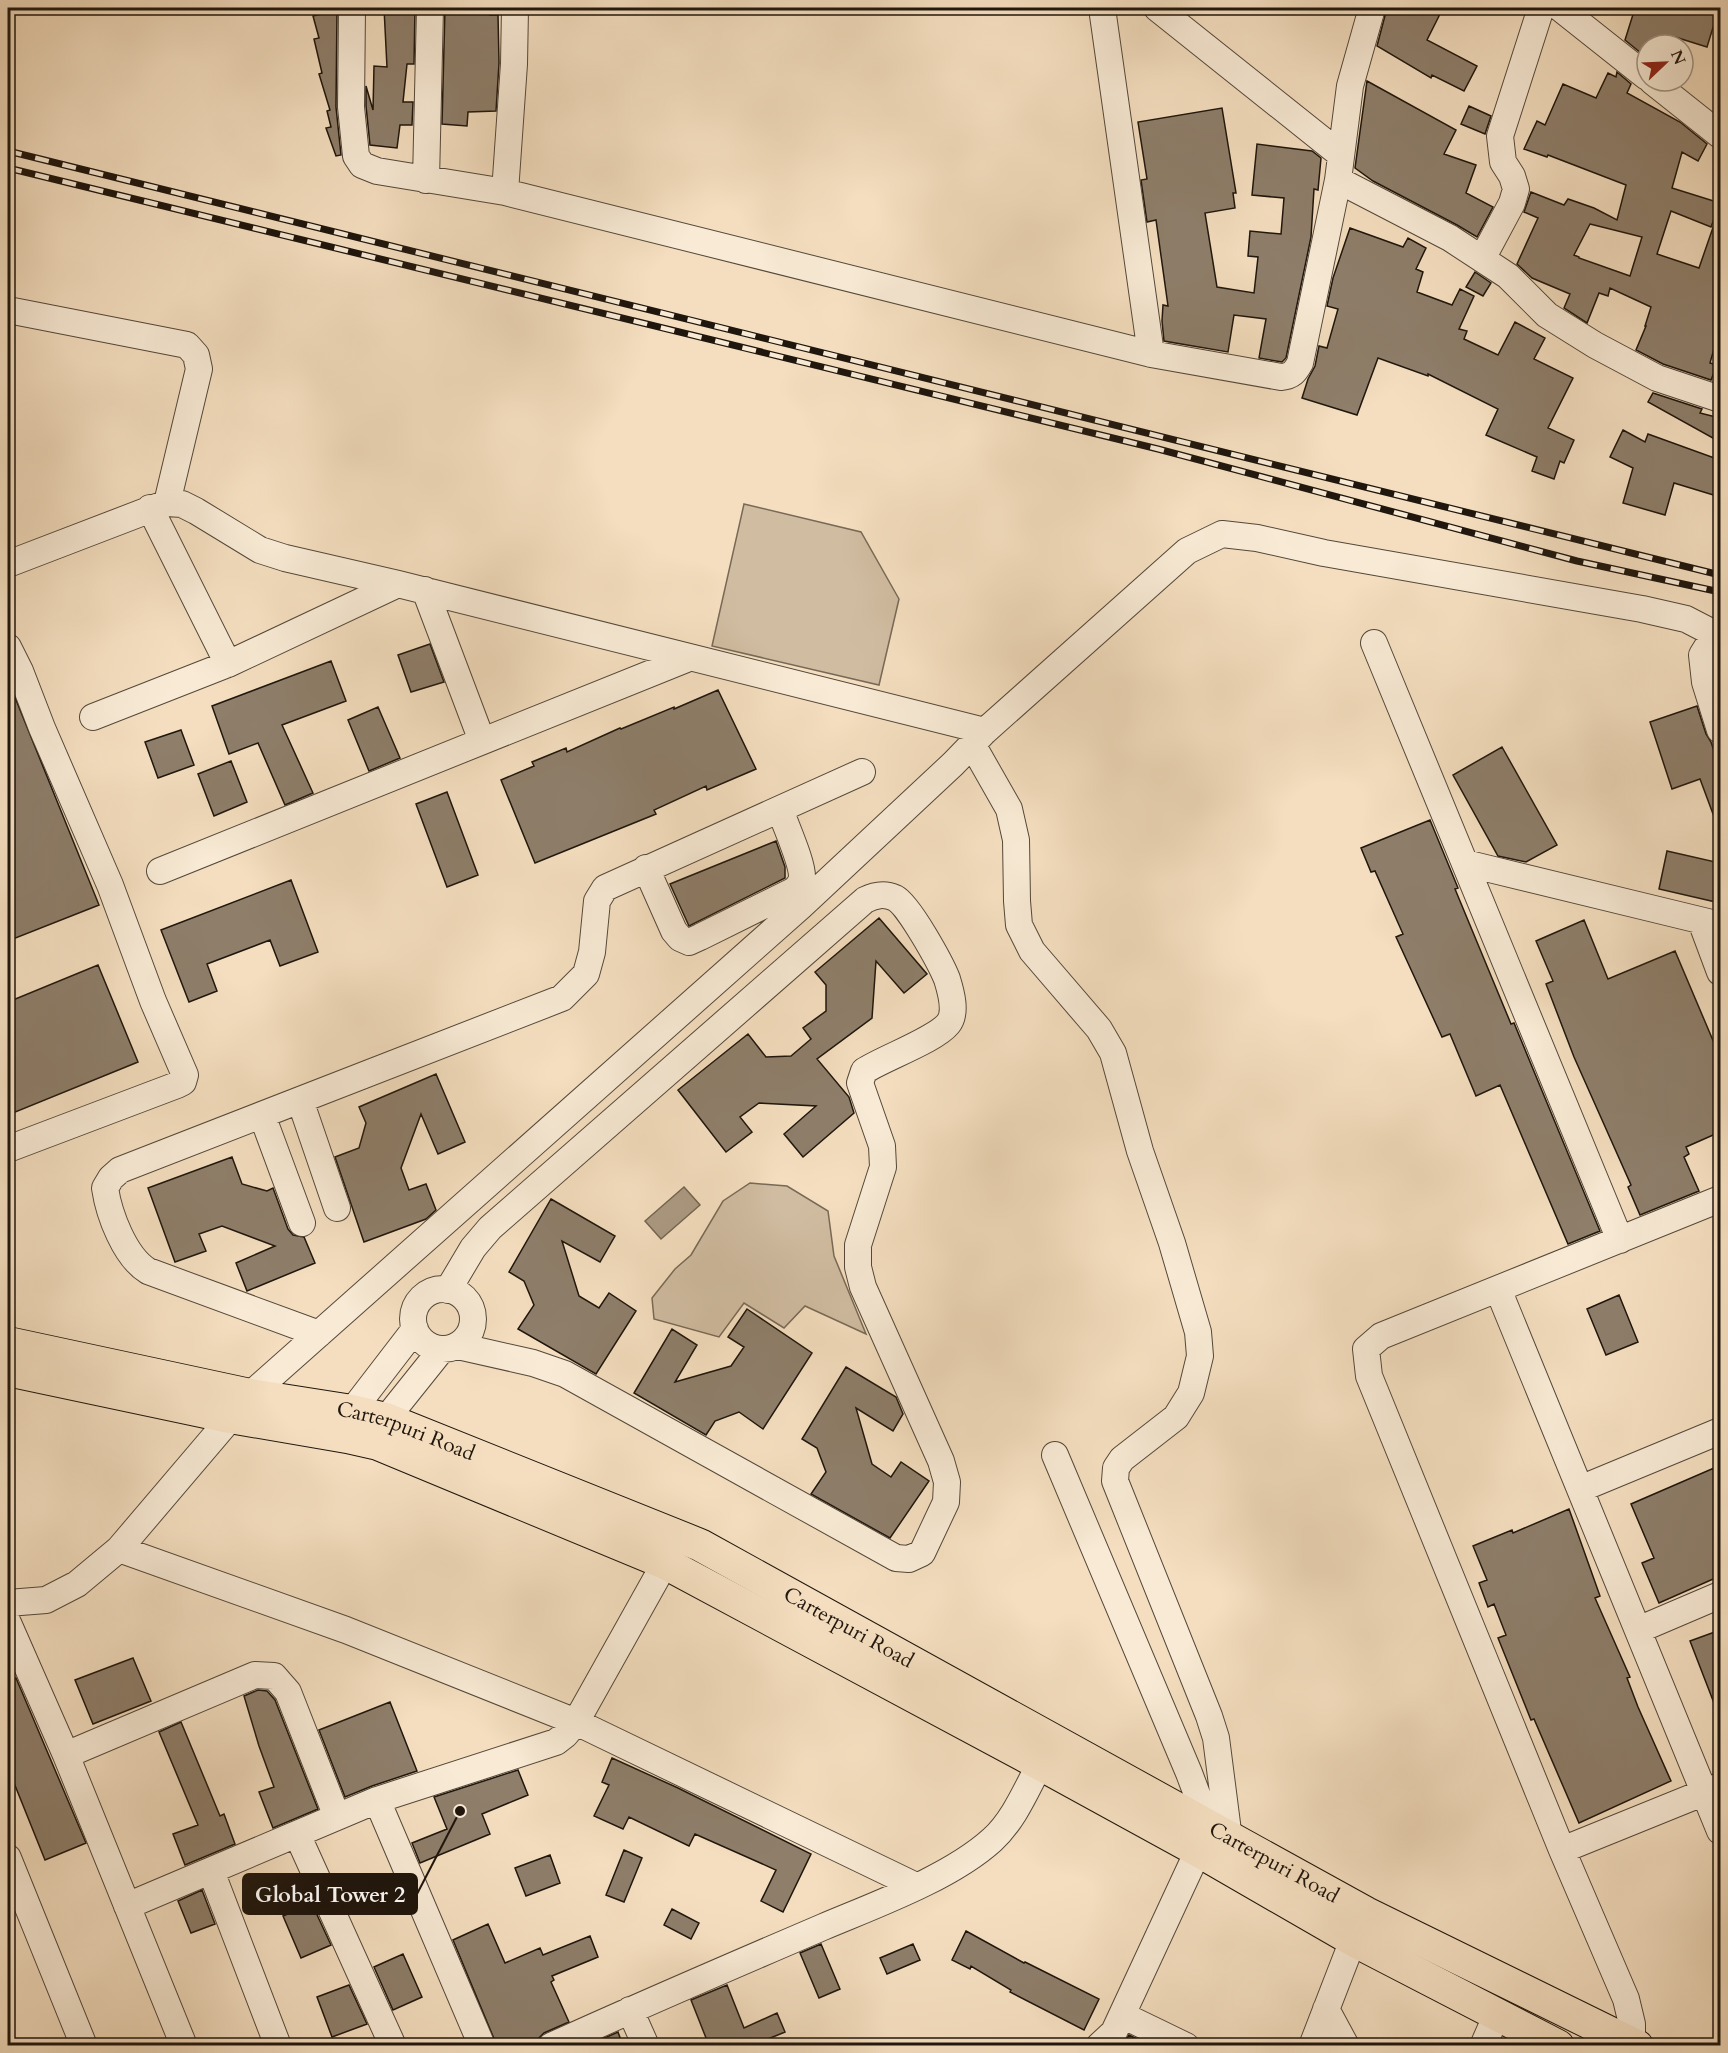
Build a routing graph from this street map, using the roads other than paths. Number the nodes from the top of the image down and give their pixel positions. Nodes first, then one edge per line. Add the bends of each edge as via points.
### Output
1 (352, 8) edge
2 (430, 8) edge
3 (515, 8) edge
4 (1102, 8) edge
5 (1157, 8) edge
6 (1372, 8) edge
7 (1541, 8) edge
8 (1560, 8) edge
9 (1635, 67) edge
10 (1667, 93) edge
11 (1720, 135) edge
12 (1340, 154) junction
13 (426, 180) junction
14 (1338, 180) junction
15 (505, 192) junction
16 (1482, 259) junction
17 (8, 310) edge
18 (1151, 354) junction
19 (1720, 399) edge
20 (158, 506) junction
21 (8, 564) edge
22 (398, 584) junction
23 (425, 590) junction
24 (1718, 633) edge
25 (1374, 642) dead end
26 (8, 647) edge
27 (689, 658) junction
28 (228, 664) junction
29 (93, 717) dead end
30 (1718, 717) edge
31 (978, 738) junction
32 (482, 741) junction
33 (862, 772) dead end
34 (780, 809) junction
35 (1465, 863) junction
36 (646, 868) junction
37 (160, 871) dead end
38 (1711, 923) edge
39 (1720, 972) edge
40 (300, 1100) junction
41 (262, 1115) junction
42 (8, 1149) edge
43 (1720, 1199) edge
44 (337, 1208) dead end
45 (302, 1223) dead end
46 (1620, 1240) junction
47 (1498, 1289) junction
48 (448, 1290) junction
49 (415, 1329) junction
50 (319, 1334) junction
51 (8, 1344) edge
52 (450, 1347) junction
53 (8, 1370) edge
54 (240, 1406) junction
55 (349, 1424) junction
56 (1720, 1431) edge
57 (382, 1432) junction
58 (1055, 1455) dead end
59 (1580, 1489) junction
60 (118, 1549) junction
61 (665, 1563) junction
62 (1720, 1595) edge
63 (8, 1603) edge
64 (8, 1623) edge
65 (1638, 1630) junction
66 (576, 1722) junction
67 (66, 1755) junction
68 (1040, 1764) junction
69 (1712, 1789) edge
70 (377, 1800) junction
71 (337, 1817) junction
72 (1720, 1831) edge
73 (297, 1834) junction
74 (1210, 1838) junction
75 (1562, 1850) junction
76 (8, 1858) edge
77 (211, 1871) junction
78 (916, 1886) junction
79 (127, 1906) junction
80 (1353, 1940) junction
81 (1326, 2009) junction
82 (630, 2010) junction
83 (1497, 2014) junction
84 (1122, 2015) junction
85 (1634, 2045) edge
86 (84, 2046) edge
87 (184, 2046) edge
88 (278, 2046) edge
89 (393, 2046) edge
90 (482, 2046) edge
91 (551, 2046) edge
92 (646, 2046) edge
93 (1099, 2046) edge
94 (1186, 2046) edge
95 (1312, 2046) edge
96 (1346, 2046) edge
97 (1483, 2046) edge
98 (1558, 2046) edge

1 - 13 street via 351,107 356,156 362,165 377,171
2 - 13 street
3 - 15 street
4 - 18 street
5 - 12 street
6 - 12 street via 1350,86
7 - 16 street via 1500,136 1503,162 1516,189
8 - 9 street
10 - 11 street
12 - 14 street
13 - 15 street
14 - 16 street via 1450,238
14 - 18 street via 1295,373 1281,377
15 - 18 street
16 - 19 street via 1508,276 1547,315 1595,345 1657,378
17 - 20 street via 187,345 196,355 200,369
20 - 21 street
20 - 22 street via 182,504 260,550
20 - 28 street
22 - 23 street
22 - 28 street
23 - 27 street
23 - 32 street
24 - 30 street via 1702,656 1705,682
24 - 31 street via 1686,619 1642,609 1222,534 1187,551
25 - 35 street
26 - 42 street via 110,885 184,1075 183,1082 177,1085
27 - 31 street
27 - 32 street
28 - 29 street
31 - 50 street via 801,906
31 - 74 street via 1009,809 1016,840 1019,925 1032,951 1099,1029 1113,1053 1198,1332 1200,1356 1191,1393 1176,1417 1122,1458 1115,1481 1209,1716 1219,1757
32 - 37 street
33 - 34 street
34 - 36 street
34 - 36 street via 799,863 801,883 795,890 694,940 688,942 674,931
35 - 38 street
35 - 46 street
36 - 40 street via 606,888 597,902 586,974 562,998
38 - 39 street
40 - 41 street
40 - 44 street
41 - 45 street
41 - 50 street via 120,1170 105,1188 107,1201 128,1252 138,1265
43 - 46 street
46 - 47 street
47 - 59 street
47 - 75 street via 1382,1336 1366,1349 1369,1376
48 - 49 street via 423,1297 414,1312
48 - 52 street via 464,1298 472,1314 470,1332
48 - 52 street via 490,1228 865,900 877,894 895,898 908,908 946,978 953,1005 950,1023 938,1032 864,1071 860,1083 882,1146 883,1167 858,1245 858,1267 863,1287 947,1482 946,1502 922,1553 909,1559 896,1558 565,1374 533,1363
49 - 52 street via 425,1343
49 - 55 street
50 - 54 street
51 - 54 main road, Carterpuri Road
52 - 57 street
53 - 54 main road, Carterpuri Road
54 - 55 main road, Carterpuri Road
54 - 60 street
55 - 57 main road, Carterpuri Road
56 - 59 street
57 - 61 main road, Carterpuri Road
57 - 74 main road, Carterpuri Road via 700,1545
58 - 74 street via 1189,1773
59 - 65 street
60 - 63 street via 77,1584 46,1600
60 - 66 street via 346,1630
61 - 66 street
61 - 68 main road, Carterpuri Road
62 - 65 street
64 - 67 street
65 - 69 street
66 - 70 street via 556,1742
66 - 78 street
67 - 71 street via 255,1675 274,1676 288,1692
67 - 79 street
68 - 74 main road, Carterpuri Road
68 - 78 street via 1011,1818 993,1839 965,1861
69 - 72 street
69 - 75 street
70 - 71 street
70 - 90 street
71 - 73 street
73 - 77 street
73 - 89 street
74 - 80 main road, Carterpuri Road
74 - 84 street
74 - 85 main road, Carterpuri Road
75 - 85 street via 1626,1998
76 - 86 street
77 - 79 street
77 - 88 street
78 - 82 street
79 - 87 street
80 - 81 street
80 - 83 main road, Carterpuri Road
81 - 95 street
81 - 96 street
82 - 91 street
82 - 92 street
83 - 97 street
83 - 98 main road, Carterpuri Road
84 - 93 street via 1114,2032
84 - 94 street

